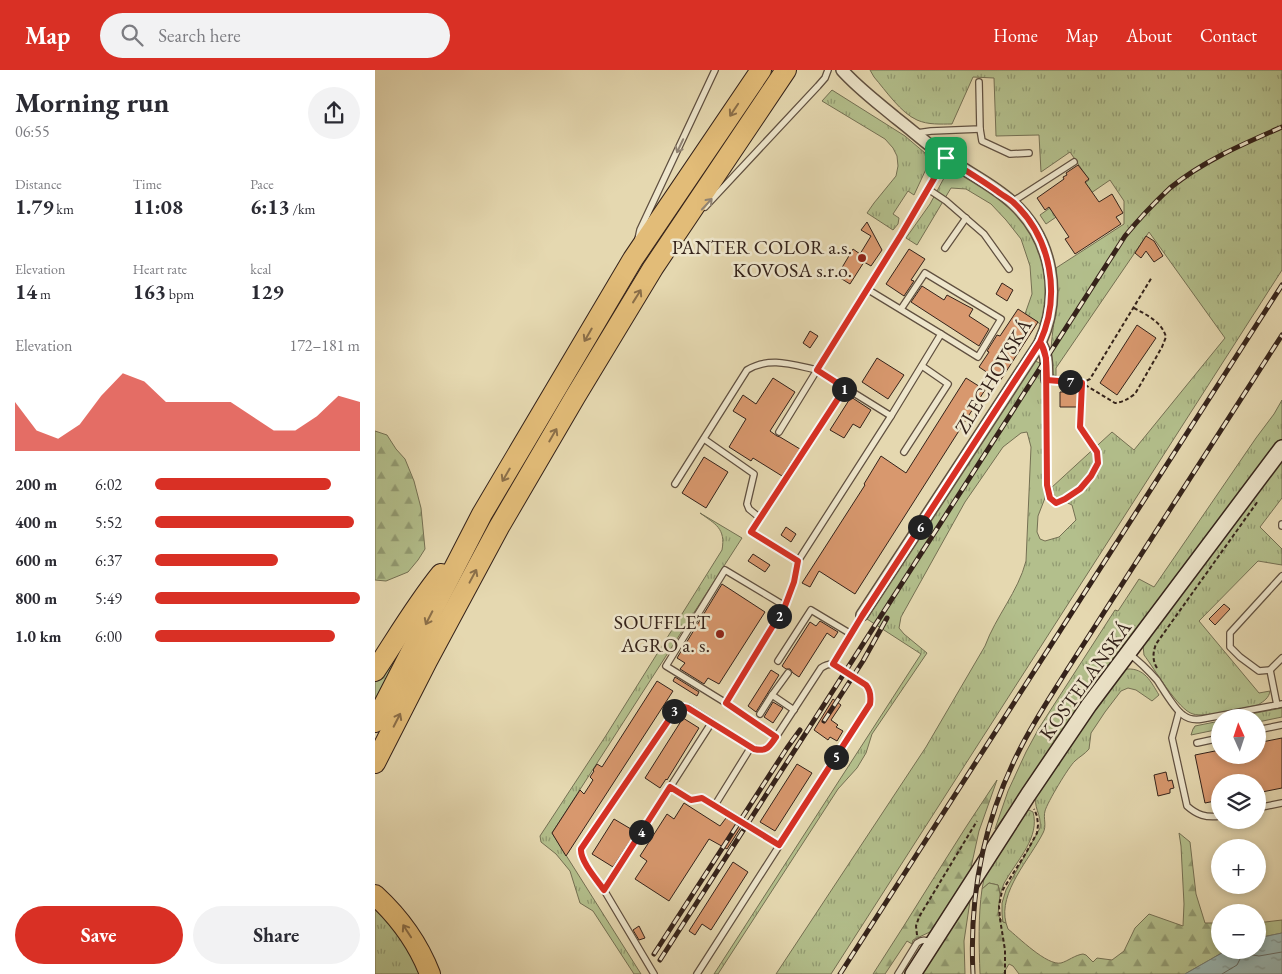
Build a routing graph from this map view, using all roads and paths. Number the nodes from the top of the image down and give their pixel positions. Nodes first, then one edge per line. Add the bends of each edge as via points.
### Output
1 (715, 70) edge
2 (761, 70) edge
3 (786, 70) edge
4 (828, 70) edge
5 (842, 70) edge
6 (979, 82) dead end
7 (980, 129) junction
8 (915, 133) junction
9 (1029, 153) dead end
10 (946, 158) junction
11 (1074, 162) dead end
12 (928, 189) junction
13 (1012, 202) junction
14 (701, 212) dead end
15 (695, 218) dead end
16 (966, 218) junction
17 (945, 248) dead end
18 (633, 259) junction
19 (653, 268) junction
20 (1009, 270) dead end
21 (1152, 277) dead end
22 (867, 289) junction
23 (1134, 308) junction
24 (901, 310) junction
25 (941, 334) junction
26 (1040, 342) junction
27 (922, 366) junction
28 (817, 370) junction
29 (1047, 380) junction
30 (1082, 383) junction
31 (845, 388) junction
32 (891, 416) junction
33 (779, 432) dead end
34 (704, 439) junction
35 (1282, 448) edge
36 (904, 452) dead end
37 (675, 484) dead end
38 (1260, 499) dead end
39 (760, 518) junction
40 (468, 541) junction
41 (798, 561) junction
42 (1282, 576) edge
43 (785, 606) junction
44 (862, 616) joint
45 (851, 634) junction
46 (1128, 653) junction
47 (1282, 658) edge
48 (778, 661) dead end
49 (833, 664) junction
50 (1270, 670) junction
51 (375, 671) edge
52 (788, 674) dead end
53 (1156, 680) junction
54 (772, 695) junction
55 (726, 703) junction
56 (1279, 704) edge
57 (794, 710) junction
58 (1179, 712) junction
59 (760, 714) dead end
60 (375, 722) edge
61 (712, 722) junction
62 (1282, 725) edge
63 (1266, 728) edge
64 (776, 737) junction
65 (1211, 740) edge
66 (1197, 742) dead end
67 (751, 747) junction
68 (375, 763) edge
69 (670, 787) junction
70 (1029, 795) junction
71 (1282, 803) edge
72 (715, 805) junction
73 (1266, 806) edge
74 (1211, 817) edge
75 (977, 821) dead end
76 (779, 845) junction
77 (604, 890) junction
78 (375, 895) edge
79 (929, 941) junction
80 (430, 974) edge
81 (654, 974) edge
82 (697, 974) edge
83 (898, 974) edge
84 (913, 974) edge
85 (1005, 974) edge

1 -> 18 lane via 640,230
2 -> 18 highway
3 - 19 highway
14 -> 4 lane via 818,86
5 - 8 street, ZLECHOVSKÁ
6 - 7 lane
7 - 8 lane
7 - 9 lane via 983,141 1009,154
8 - 10 street, ZLECHOVSKÁ
10 - 12 lane
10 - 13 street, ZLECHOVSKÁ
11 - 13 lane
12 - 16 lane
12 - 22 lane
13 - 26 street, ZLECHOVSKÁ via 1030,223 1048,261 1052,289 1046,329
15 - 19 lane
16 - 17 lane
16 - 20 lane via 984,234
18 -> 40 highway
68 -> 19 highway via 499,527
21 - 23 path
22 - 24 lane
22 - 28 lane
23 - 30 path via 1090,379
23 - 30 path via 1161,325 1166,337 1135,394 1115,403
24 - 25 lane
24 - 25 lane via 925,273 1001,319 978,357
25 - 27 lane
26 - 29 street via 1046,358
26 - 44 street, ZLECHOVSKÁ
27 - 32 lane
27 - 36 lane via 948,384
28 - 31 lane
28 - 33 lane
28 - 34 lane via 775,362 747,370
29 - 30 path
29 - 30 path via 1047,485 1050,498 1056,503 1080,489 1098,463 1097,452 1080,427
31 - 32 lane
31 - 39 lane
32 - 41 lane
34 - 37 lane
34 - 39 lane via 754,474 747,504
35 - 46 main road, KOSTELANSKÁ
38 - 53 path via 1156,644 1155,665 1162,676
39 - 41 lane via 751,532
40 - 51 highway via 425,594
40 -> 60 highway
41 - 43 lane
42 - 50 lane via 1230,633 1230,647 1240,657 1259,671
43 - 55 lane
43 - 55 lane via 725,570 666,666
44 - 45 lane
45 - 48 lane via 811,610
45 - 49 lane
46 - 53 lane
46 - 70 main road, KOSTELANSKÁ
47 - 50 lane
49 - 57 lane via 823,666
49 - 76 lane via 866,685 871,694 870,704
50 - 56 lane
52 - 54 lane
53 - 58 lane
54 - 57 lane
54 - 59 lane
55 - 64 lane
56 - 58 lane via 1198,720
57 - 64 lane
58 - 74 lane via 1172,738 1187,806 1202,816
61 - 67 lane
61 - 69 lane
61 - 77 lane via 688,708 677,708 583,846 583,860
62 - 63 lane
64 - 67 lane via 766,749
65 - 66 lane
67 - 72 lane
69 - 72 lane via 691,800 702,798
69 - 77 lane
70 - 79 main road, KOSTELANSKÁ
70 - 85 path via 1037,816 1037,833 1002,891 999,906
71 - 73 lane
72 - 76 lane
75 - 79 path via 919,917 917,935
76 - 82 lane
77 - 81 lane
80 -> 78 highway via 399,918
79 - 83 lane via 917,944
79 - 84 main road, KOSTELANSKÁ

